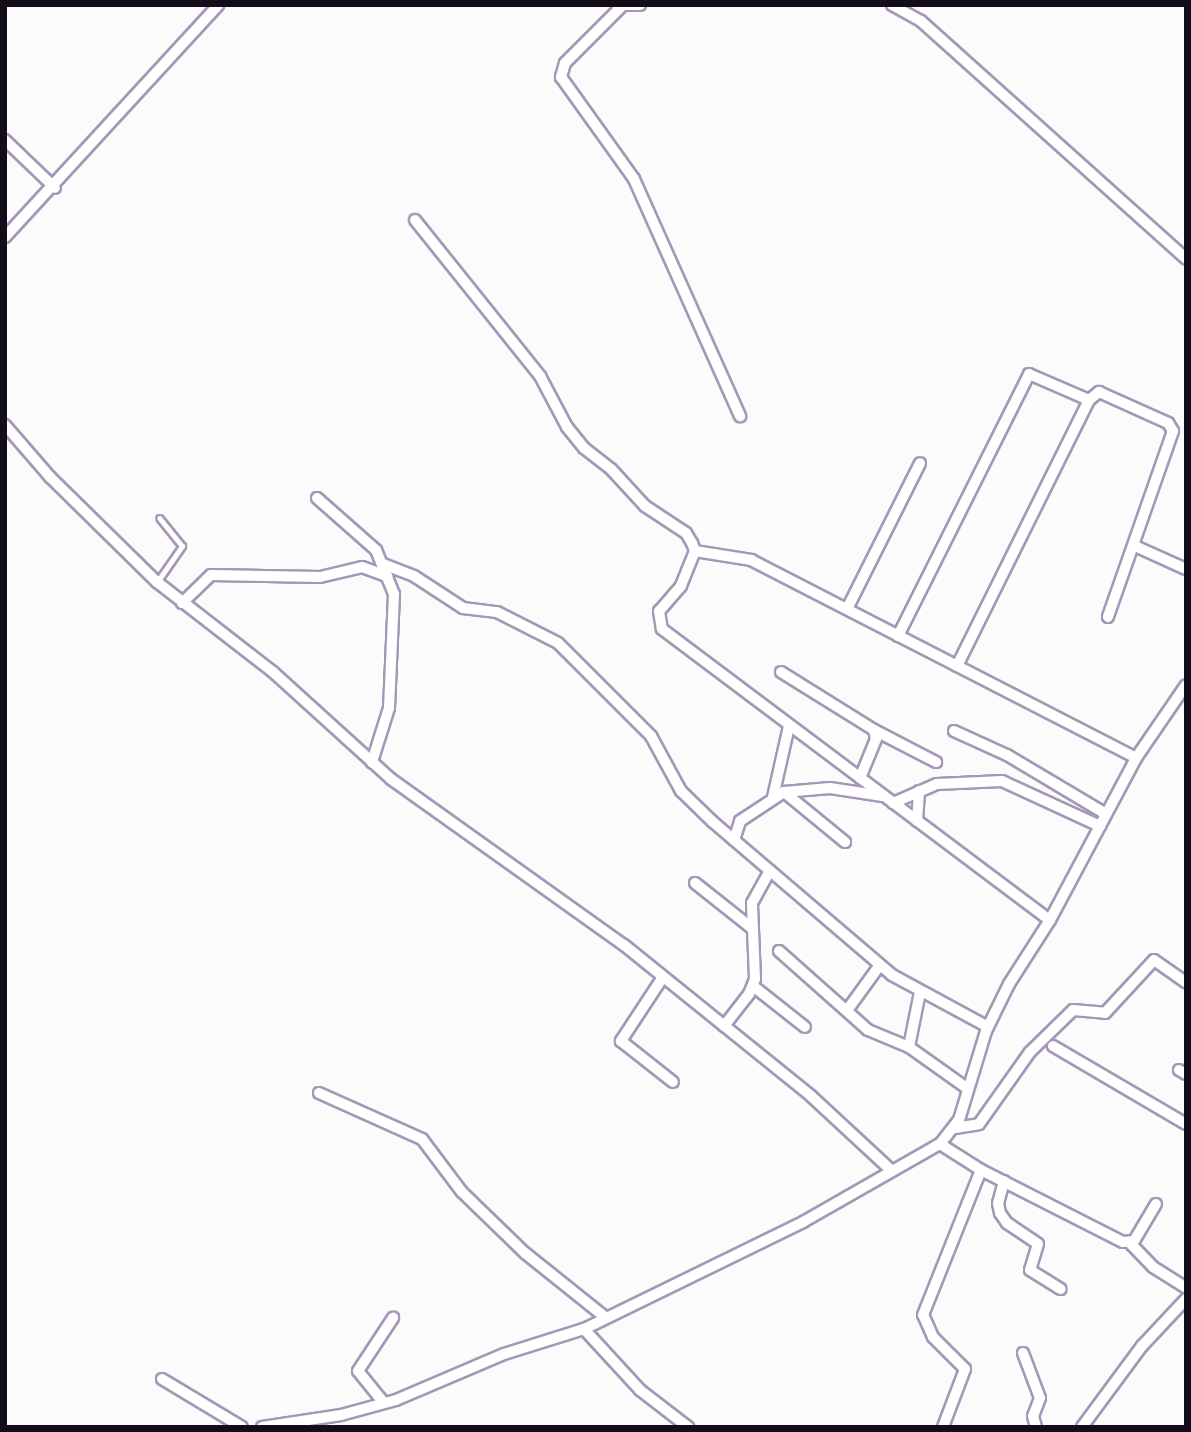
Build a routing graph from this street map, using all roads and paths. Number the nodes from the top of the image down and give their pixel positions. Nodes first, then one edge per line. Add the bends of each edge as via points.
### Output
1 (218, 5) edge
2 (640, 5) edge
3 (892, 5) edge
4 (619, 6) edge
5 (5, 140) edge
6 (55, 188) junction
7 (415, 220) dead end
8 (5, 237) edge
9 (1186, 259) edge
10 (1089, 400) junction
11 (740, 416) dead end
12 (5, 425) edge
13 (920, 463) dead end
14 (317, 498) dead end
15 (159, 518) dead end
16 (1135, 546) junction
17 (695, 551) junction
18 (383, 564) junction
19 (1186, 569) edge
20 (387, 576) junction
21 (157, 582) junction
22 (182, 603) junction
23 (846, 609) junction
24 (1108, 617) dead end
25 (898, 636) junction
26 (957, 666) junction
27 (781, 672) dead end
28 (1186, 685) edge
29 (789, 726) junction
30 (874, 730) junction
31 (954, 731) dead end
32 (1136, 758) junction
33 (372, 762) junction
34 (936, 762) dead end
35 (860, 778) junction
36 (919, 791) junction
37 (784, 792) junction
38 (773, 797) junction
39 (889, 800) junction
40 (1106, 814) junction
41 (740, 821) junction
42 (917, 821) junction
43 (713, 822) junction
44 (1100, 826) junction
45 (734, 840) junction
46 (845, 842) dead end
47 (770, 870) junction
48 (695, 883) dead end
49 (1050, 920) junction
50 (753, 929) junction
51 (779, 951) dead end
52 (880, 965) junction
53 (663, 977) junction
54 (1186, 982) edge
55 (753, 986) junction
56 (920, 992) junction
57 (848, 1009) junction
58 (724, 1026) junction
59 (805, 1027) dead end
60 (988, 1027) junction
61 (1053, 1045) dead end
62 (909, 1047) junction
63 (673, 1082) dead end
64 (968, 1089) junction
65 (319, 1093) dead end
66 (1186, 1124) edge
67 (955, 1128) junction
68 (940, 1144) junction
69 (981, 1170) junction
70 (892, 1171) junction
71 (1004, 1181) junction
72 (1156, 1204) dead end
73 (1130, 1243) junction
74 (1186, 1287) edge
75 (1060, 1289) dead end
76 (1186, 1299) edge
77 (605, 1317) junction
78 (393, 1318) dead end
79 (584, 1329) junction
80 (1023, 1353) dead end
81 (162, 1379) dead end
82 (384, 1403) junction
83 (318, 1423) edge
84 (242, 1427) edge
85 (262, 1427) edge
86 (688, 1427) edge
87 (943, 1427) edge
88 (1036, 1427) edge
89 (1082, 1427) edge

1 - 6 street
2 - 4 street
3 - 9 street via 921,21
4 - 11 street via 565,63 561,77 635,179
5 - 6 street
6 - 8 street
7 - 17 street via 540,376 567,427 584,448 645,506 685,533
10 - 16 street via 1099,392 1172,427
10 - 25 street via 1029,374
10 - 26 street
12 - 21 street via 50,477
13 - 23 street
14 - 18 street via 376,550
15 - 21 lane via 182,546
16 - 19 street
16 - 24 street
17 - 23 street via 751,560
17 - 29 street via 681,586 659,611 658,624
18 - 20 street
18 - 43 street via 419,578 463,608 497,612 558,643 650,736 681,790
20 - 22 street via 362,567 317,577 214,574
20 - 33 street via 395,601 388,708
21 - 22 street
22 - 33 street via 286,683
23 - 25 street
25 - 26 street
26 - 32 street
27 - 30 street
28 - 32 street
29 - 35 street
29 - 38 street
30 - 34 street
30 - 35 street via 876,739
31 - 40 street via 1007,755
32 - 40 street
33 - 53 street
35 - 39 street
36 - 39 street
36 - 42 street
36 - 44 street via 937,785 1014,783
37 - 38 street
37 - 39 street via 830,788
37 - 46 street
38 - 41 street
39 - 42 street
40 - 44 street
41 - 43 street
41 - 45 street
42 - 49 street
43 - 45 street
44 - 49 street
45 - 47 street
47 - 50 street via 752,904
47 - 52 street
48 - 50 street
49 - 60 street
50 - 55 street via 757,960
51 - 57 street
52 - 56 street
52 - 57 street
53 - 58 street
53 - 63 street via 621,1041
54 - 67 street via 1154,960 1105,1013 1073,1010 1030,1052 979,1124
55 - 58 street
55 - 59 street
56 - 60 street
56 - 62 street
57 - 62 street via 868,1030
58 - 70 street via 811,1096
60 - 64 street
61 - 66 street
62 - 64 street
64 - 67 street
65 - 77 street via 422,1139 462,1192 525,1253
67 - 68 street
68 - 69 street
68 - 70 street
69 - 71 street
69 - 87 street via 923,1315 933,1337 965,1369
70 - 77 street via 745,1252
71 - 73 street
71 - 75 street via 1000,1213 1038,1244 1030,1270
72 - 73 street
73 - 74 street via 1153,1267
76 - 89 street via 1142,1346
77 - 79 street
78 - 82 street via 358,1371
79 - 82 street via 504,1354
79 - 86 street via 640,1390
80 - 88 street via 1040,1398 1033,1416
81 - 84 street
82 - 83 street
83 - 85 street

